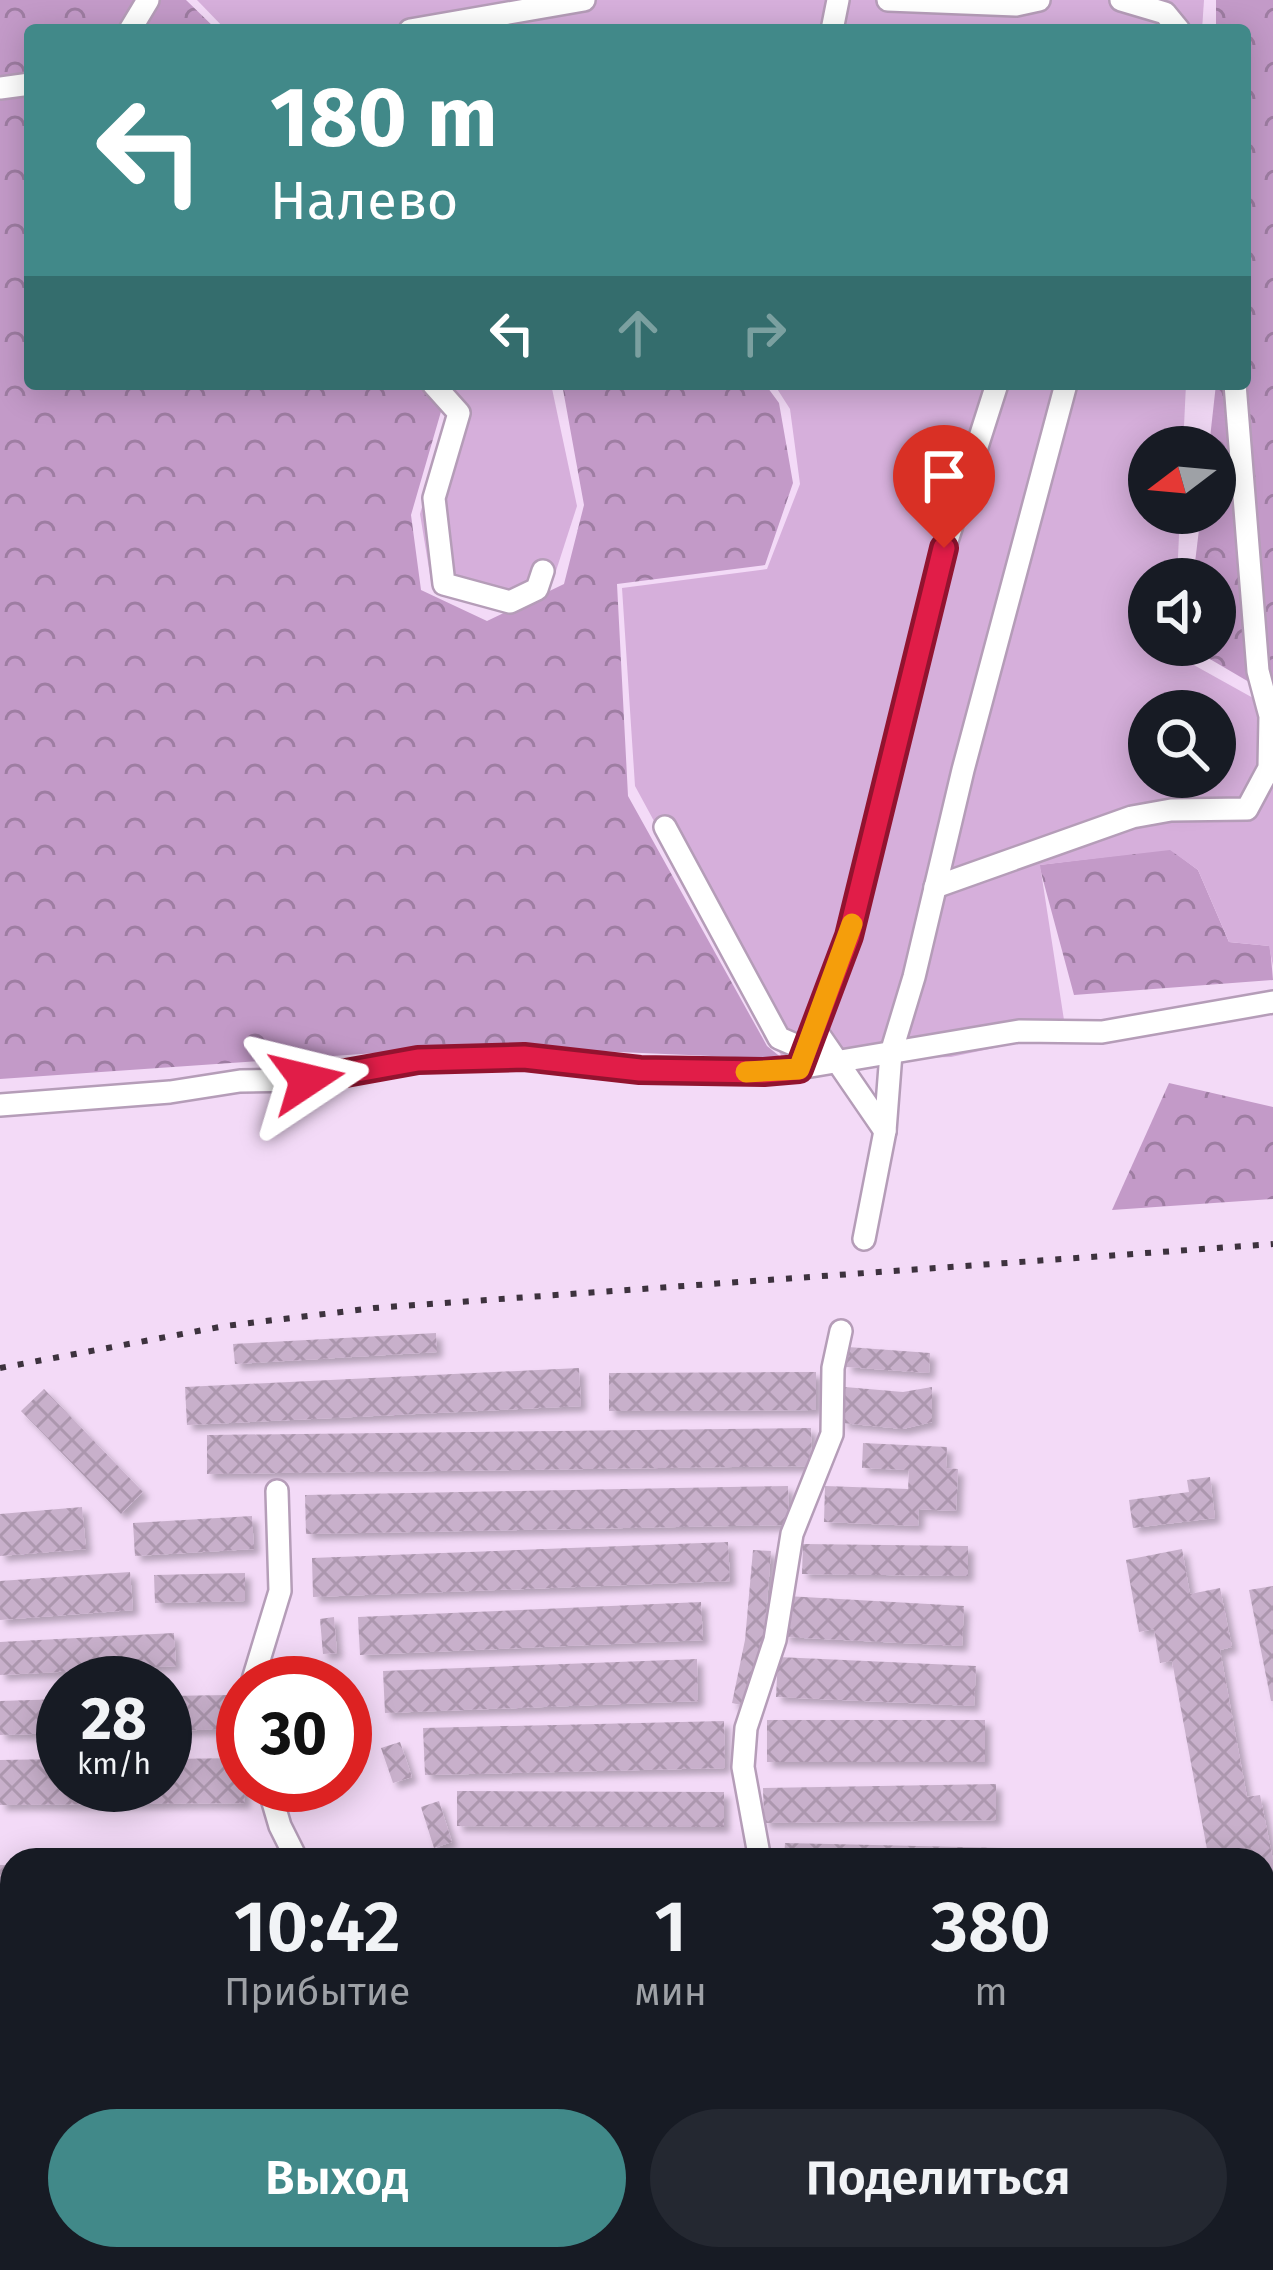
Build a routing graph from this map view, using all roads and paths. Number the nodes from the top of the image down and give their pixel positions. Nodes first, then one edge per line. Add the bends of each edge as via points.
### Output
1 (584, 0) edge
2 (888, 0) edge
3 (1121, 0) edge
4 (1028, 2) edge
5 (445, 24) edge
6 (1174, 24) edge
7 (439, 390) edge
8 (995, 390) edge
9 (1064, 390) edge
10 (1235, 390) edge
11 (543, 571) dead end
12 (664, 827) dead end
13 (934, 887) junction
14 (1273, 1002) edge
15 (807, 1049) junction
16 (891, 1053) junction
17 (838, 1064) junction
18 (0, 1105) edge
19 (885, 1131) junction
20 (864, 1239) dead end
21 (842, 1331) dead end
22 (277, 1491) dead end
23 (260, 1656) edge
24 (276, 1812) edge
25 (291, 1848) edge
26 (758, 1848) edge

1 - 5 street
2 - 4 street
3 - 6 street via 1165,13
7 - 11 street via 459,413 434,498 444,584 510,602 537,590
8 - 15 street via 944,548 849,936
9 - 13 street
10 - 13 street via 1258,671 1270,716 1269,768 1247,809 1132,817
12 - 15 street via 779,1038
13 - 16 street
14 - 16 street via 1102,1032 1019,1031
15 - 17 street
15 - 17 street
15 - 18 street via 764,1072 524,1057 418,1060 307,1080
16 - 17 street
16 - 19 street
17 - 19 street
19 - 20 street
21 - 26 street via 832,1434 792,1534 775,1640 746,1728 743,1767
22 - 23 street via 280,1592
24 - 25 street

